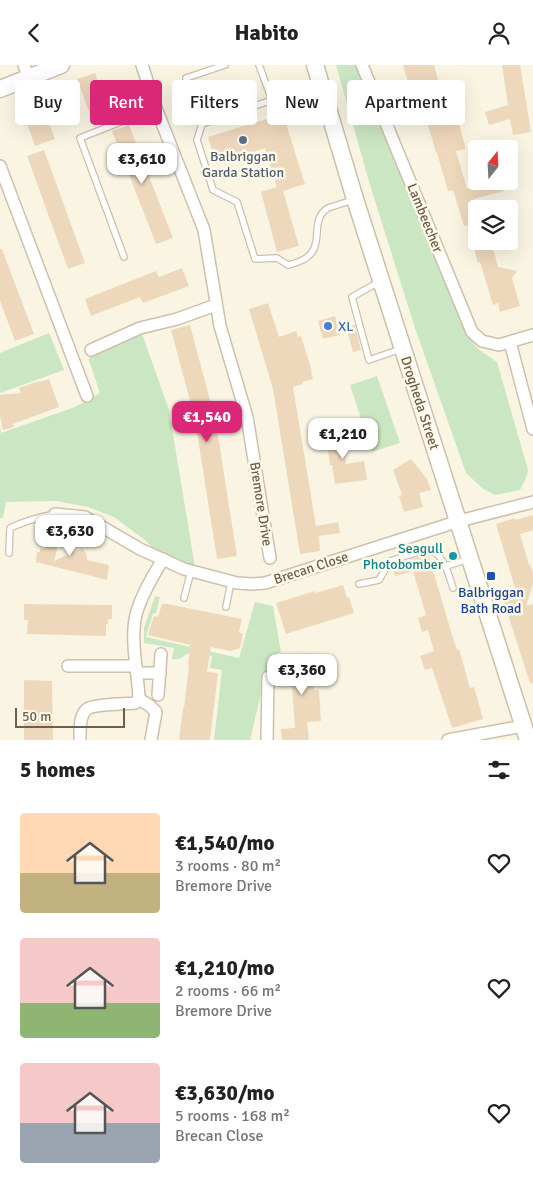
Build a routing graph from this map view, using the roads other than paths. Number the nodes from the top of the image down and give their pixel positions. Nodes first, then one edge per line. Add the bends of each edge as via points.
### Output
1 (61, 65) edge
2 (142, 65) edge
3 (225, 65) edge
4 (259, 65) edge
5 (315, 65) edge
6 (362, 65) edge
7 (26, 71) edge
8 (147, 80) edge
9 (187, 80) edge
10 (0, 89) edge
11 (257, 105) edge
12 (162, 123) edge
13 (113, 125) edge
14 (202, 125) edge
15 (0, 166) edge
16 (355, 199) junction
17 (124, 257) dead end
18 (381, 281) junction
19 (216, 305) junction
20 (533, 335) edge
21 (510, 342) junction
22 (403, 348) junction
23 (91, 350) dead end
24 (88, 396) dead end
25 (533, 429) edge
26 (533, 502) edge
27 (54, 514) joint
28 (459, 521) junction
29 (9, 553) dead end
30 (270, 558) dead end
31 (471, 558) junction
32 (163, 559) junction
33 (446, 566) junction
34 (191, 571) junction
35 (231, 582) junction
36 (359, 584) dead end
37 (453, 588) dead end
38 (184, 598) dead end
39 (226, 607) dead end
40 (162, 654) dead end
41 (68, 666) dead end
42 (136, 669) junction
43 (160, 673) junction
44 (268, 677) dead end
45 (158, 695) dead end
46 (139, 699) junction
47 (526, 733) edge
48 (454, 739) edge
49 (80, 740) edge
50 (151, 740) edge
51 (267, 740) edge

1 - 7 main road
2 - 8 street, Bremore Drive
3 - 9 lane
4 - 11 lane via 272,100
5 - 16 main road, Drogheda Street
6 - 21 street, Lambeecher via 472,332 491,344
7 - 10 main road
12 - 19 street, Bremore Drive via 204,230
13 - 17 lane via 80,138
14 - 16 lane via 197,140 213,190 237,202 255,259 277,258 288,265 305,260 316,244 320,215
15 - 24 street
16 - 18 main road, Drogheda Street
18 - 22 main road, Drogheda Street
18 - 22 lane via 352,297 369,360
19 - 23 street via 140,328
19 - 30 street, Bremore Drive via 246,417
20 - 21 street, Lambeecher
21 - 25 street
22 - 28 main road, Drogheda Street
26 - 28 street, Brecan Close
27 - 29 lane via 10,528
27 - 32 street, Brecan Close via 85,517
28 - 31 main road, Drogheda Street
28 - 35 street, Brecan Close via 265,583
31 - 33 lane
31 - 47 main road, Drogheda Street
32 - 34 street, Brecan Close
32 - 42 street via 136,612
33 - 36 lane via 434,551 428,549 390,561 379,580
33 - 37 lane
34 - 35 street, Brecan Close
34 - 38 lane
35 - 39 lane
40 - 43 street
41 - 42 street
42 - 43 street
42 - 46 street
43 - 45 street
44 - 51 street
46 - 49 street via 135,703 88,708 82,714
46 - 50 street via 156,712
47 - 48 street

